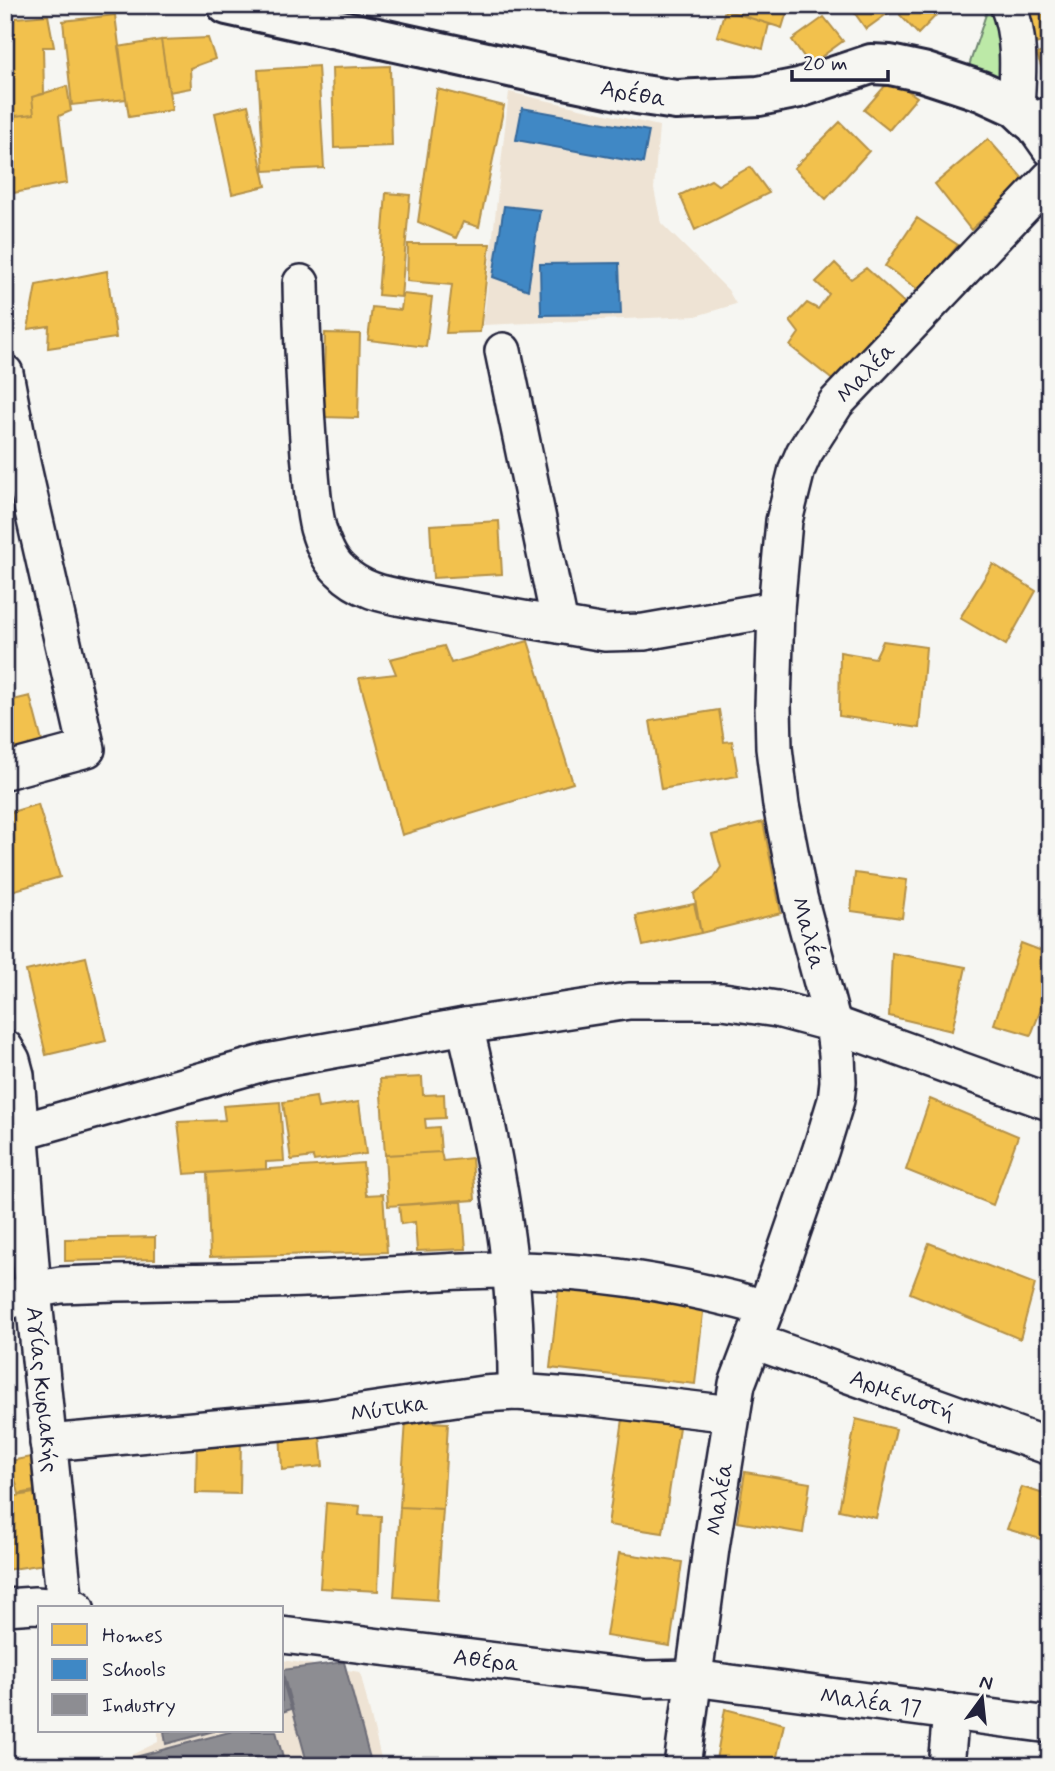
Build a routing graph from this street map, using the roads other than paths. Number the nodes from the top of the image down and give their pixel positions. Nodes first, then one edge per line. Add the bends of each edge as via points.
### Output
1 (227, 5) edge
2 (1008, 5) edge
3 (1037, 123) edge
4 (1050, 178) edge
5 (301, 283) dead end
6 (503, 351) dead end
7 (5, 373) edge
8 (14, 466) edge
9 (776, 609) junction
10 (560, 625) junction
11 (5, 771) edge
12 (833, 1024) junction
13 (465, 1026) junction
14 (5, 1048) edge
15 (1049, 1102) edge
16 (12, 1136) edge
17 (511, 1270) junction
18 (19, 1296) edge
19 (766, 1308) junction
20 (754, 1341) junction
21 (516, 1392) junction
22 (732, 1414) junction
23 (47, 1443) junction
24 (1050, 1447) edge
25 (53, 1606) edge
26 (71, 1606) edge
27 (5, 1607) edge
28 (284, 1635) edge
29 (693, 1678) junction
30 (951, 1712) junction
31 (1050, 1725) edge
32 (682, 1766) edge
33 (946, 1766) edge

1 - 3 street, Αρέθα via 660,98 759,96 859,67 905,68 981,91
2 - 3 street
4 - 9 street, Μαλέα via 871,364 817,429 797,469 784,521
5 - 10 street via 313,495 318,528 339,569 359,586 381,594
6 - 10 street
7 - 8 street
8 - 11 street via 87,749
9 - 10 street via 645,632 605,633
9 - 12 street, Μαλέα via 773,706 781,805 799,897
12 - 13 street via 777,1009 697,999 629,1001
12 - 15 street
12 - 19 street, Μαλέα via 836,1100
13 - 16 street via 267,1062
13 - 17 street via 492,1143
14 - 16 street, Αγίας Κυριακής via 16,1075
16 - 18 street, Αγίας Κυριακής
17 - 18 street via 77,1284
17 - 19 street via 638,1280
17 - 21 street
18 - 23 street, Αγίας Κυριακής
19 - 20 street, Μαλέα
20 - 22 street, Μαλέα via 737,1384
20 - 24 street, Αρμενιστή
21 - 22 street, Μύτικα
21 - 23 street, Μύτικα via 315,1419
22 - 29 street, Μαλέα
23 - 26 street, Αγίας Κυριακής
25 - 27 street
28 - 29 street, Αθέρα via 646,1679
29 - 30 street, Μαλέα 17
29 - 32 street, Μαλέα
30 - 31 street, Μαλέα 17
30 - 33 street

